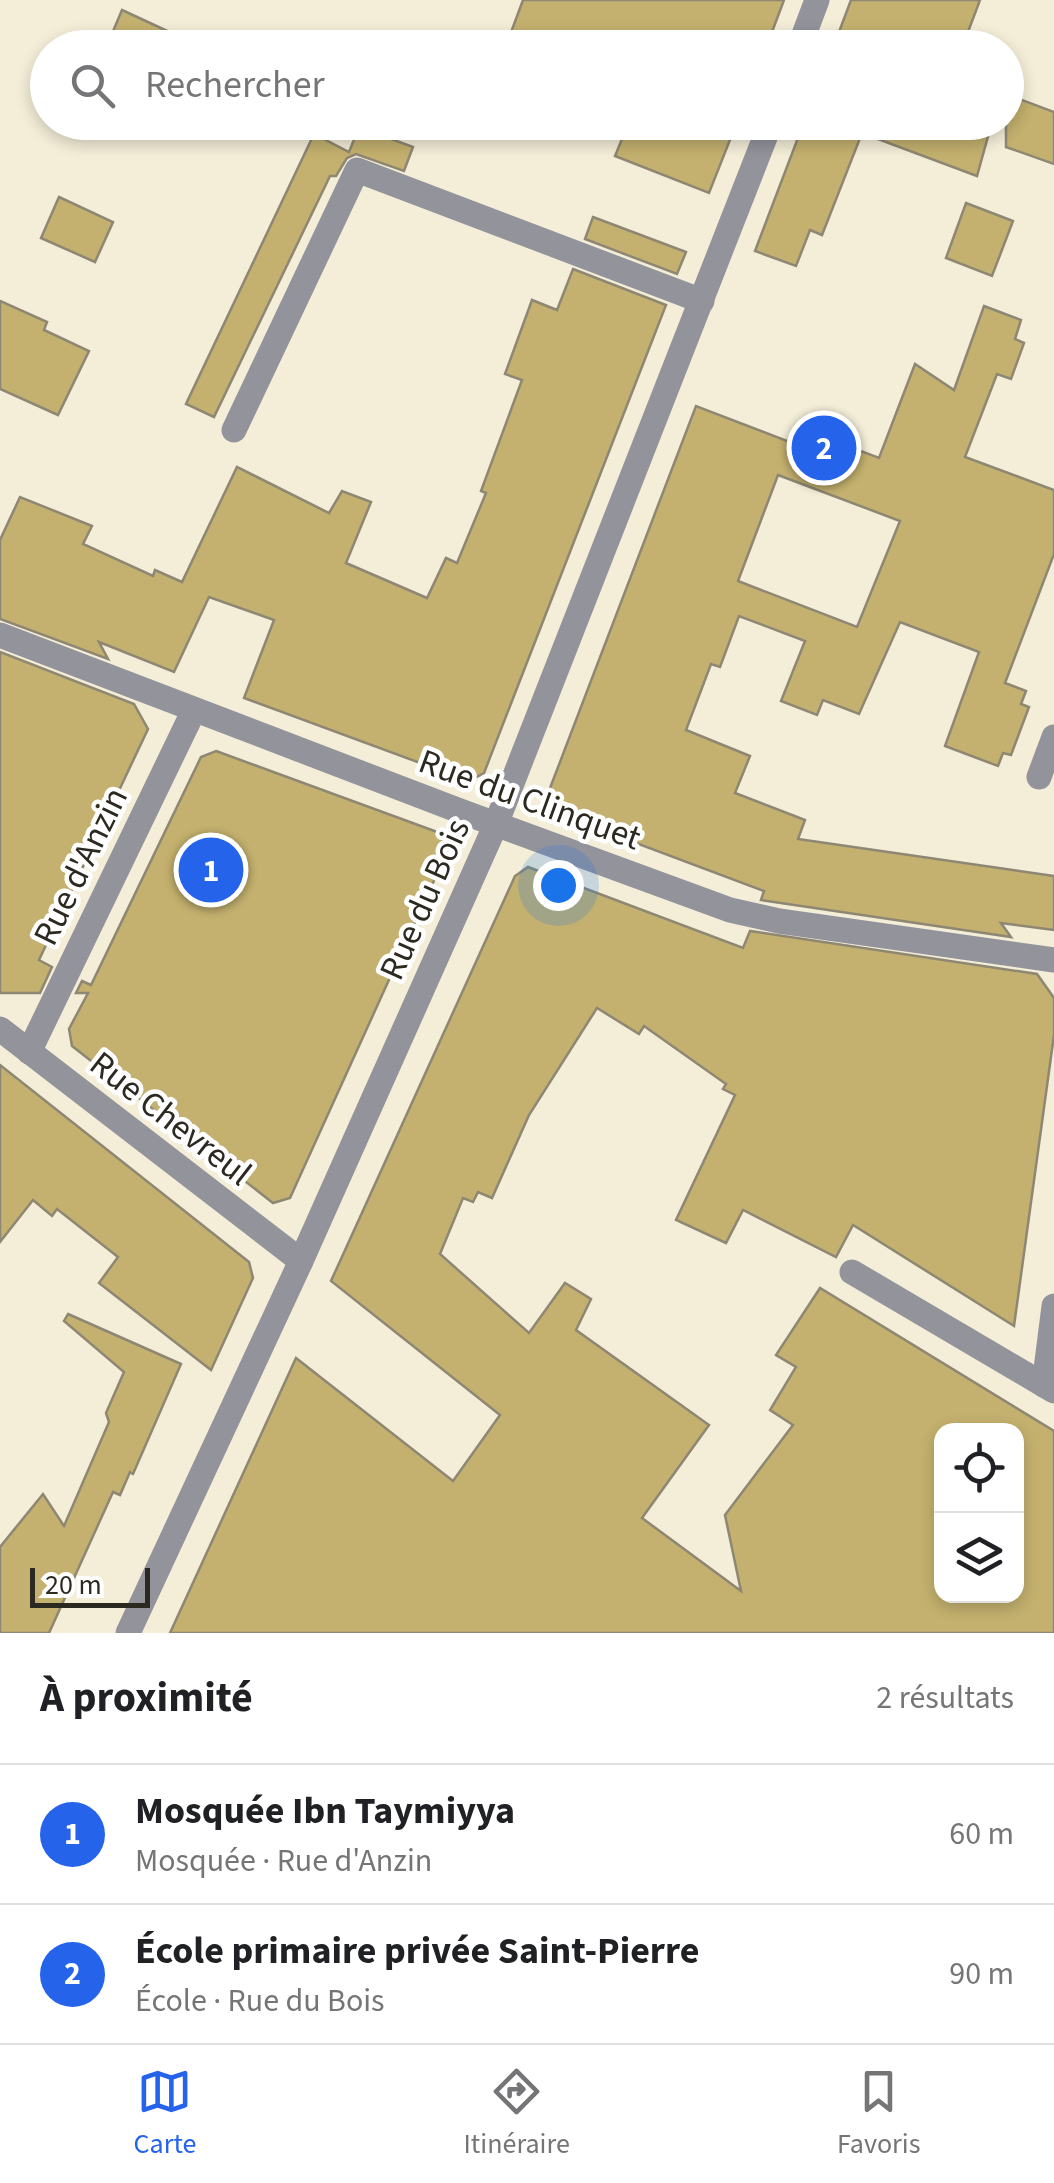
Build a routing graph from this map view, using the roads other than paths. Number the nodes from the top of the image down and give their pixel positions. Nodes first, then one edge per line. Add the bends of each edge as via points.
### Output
1 (817, 0) edge
2 (806, 30) edge
3 (763, 140) edge
4 (702, 301) junction
5 (234, 430) dead end
6 (0, 635) edge
7 (194, 710) junction
8 (1054, 737) edge
9 (1040, 776) dead end
10 (496, 824) junction
11 (1054, 960) edge
12 (0, 1029) edge
13 (29, 1052) junction
14 (301, 1261) junction
15 (852, 1272) dead end
16 (1054, 1306) edge
17 (1049, 1388) edge
18 (128, 1633) edge

1 - 2 street
3 - 4 street, Rue du Bois
4 - 5 street via 357,170
4 - 10 street, Rue du Bois
6 - 7 street, Rue du Clinquet
7 - 10 street, Rue du Clinquet
7 - 13 street, Rue d'Anzin
8 - 9 street
10 - 11 street, Rue du Clinquet via 750,916
10 - 14 street, Rue du Bois
12 - 13 street, Rue Chevreul
13 - 14 street, Rue Chevreul
14 - 18 street, Rue du Bois
15 - 17 street
16 - 17 street

